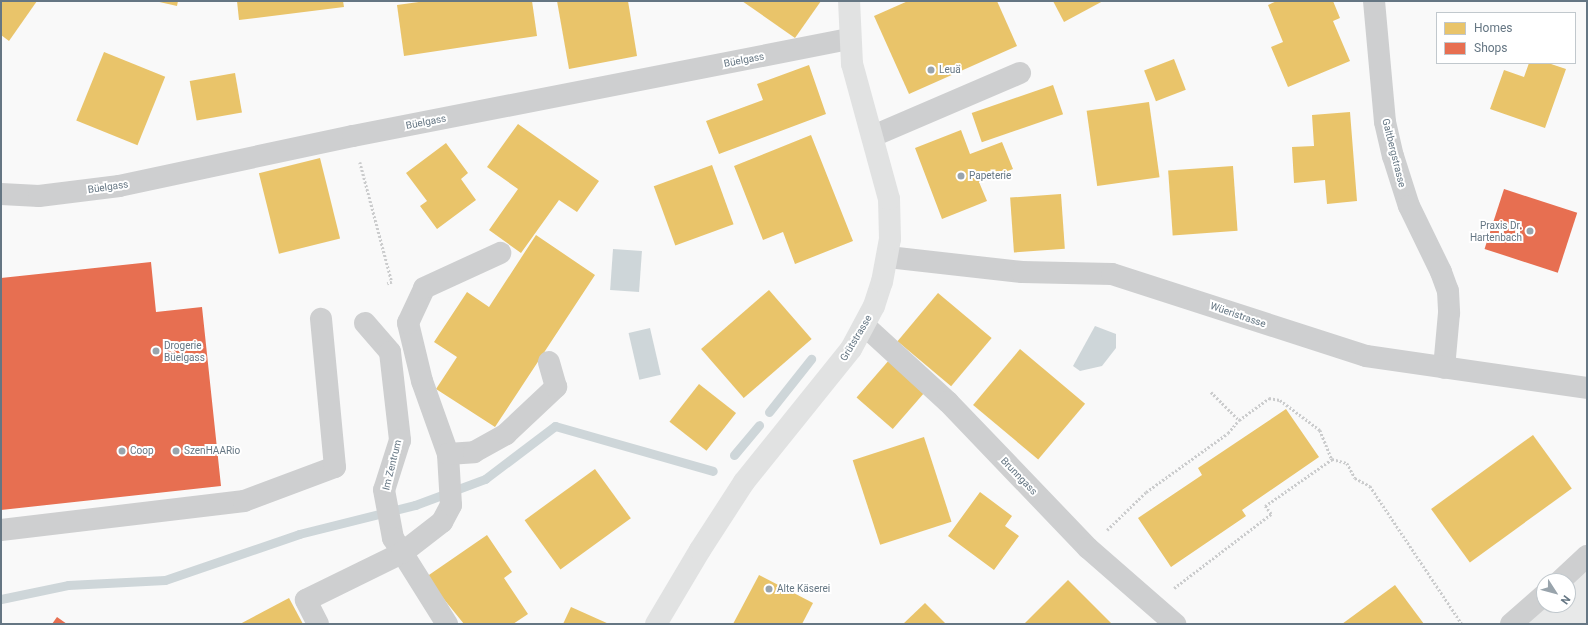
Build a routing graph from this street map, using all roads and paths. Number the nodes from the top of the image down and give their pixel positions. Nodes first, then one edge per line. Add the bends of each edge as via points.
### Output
1 (849, 1) edge
2 (1374, 1) edge
3 (850, 39) junction
4 (1020, 73) dead end
5 (353, 136) junction
6 (873, 136) junction
7 (1, 194) edge
8 (500, 253) dead end
9 (888, 257) junction
10 (387, 284) dead end
11 (321, 318) dead end
12 (366, 323) dead end
13 (865, 326) junction
14 (549, 362) dead end
15 (1444, 368) junction
16 (1587, 388) edge
17 (1211, 392) dead end
18 (1239, 420) junction
19 (1332, 459) junction
20 (449, 464) junction
21 (1, 530) edge
22 (397, 546) junction
23 (1088, 548) junction
24 (1587, 556) edge
25 (1569, 573) edge
26 (1536, 602) edge
27 (1153, 604) junction
28 (318, 624) edge
29 (446, 624) edge
30 (656, 624) edge
31 (1175, 624) edge
32 (1462, 624) edge
33 (1512, 624) edge

1 - 3 main road, Grütstrasse
2 - 15 street, Galtbergstrasse via 1385,116 1393,156 1406,199 1448,292
3 - 5 street, Büelgass
3 - 6 main road, Grütstrasse via 852,64
4 - 6 street
5 - 7 street, Büelgass via 119,186 39,196
5 - 10 path via 392,282
6 - 9 main road, Grütstrasse via 889,199 891,220
8 - 20 street via 424,288 408,323 422,381
9 - 13 main road, Grütstrasse via 874,306
9 - 15 street, Wüeristrasse via 1022,272 1112,274 1345,350 1384,360
11 - 21 street via 335,467 244,501
12 - 22 street, Im Zentrum via 390,352 400,440 384,490
13 - 23 street, Brunngass via 948,402
13 - 30 main road, Grütstrasse via 836,369 744,482
14 - 20 street via 556,387 506,434
15 - 16 street, Wüeristrasse
17 - 18 path
18 - 19 path via 1269,398 1280,400 1320,430
18 - 23 path via 1228,433 1146,492
19 - 27 path via 1265,506 1271,514
19 - 32 path via 1347,463 1355,478 1370,486
20 - 22 street via 451,505 442,522
22 - 28 street via 306,600
22 - 29 street, Im Zentrum
23 - 27 street, Brunngass
24 - 25 street
26 - 33 street
27 - 31 street, Brunngass

